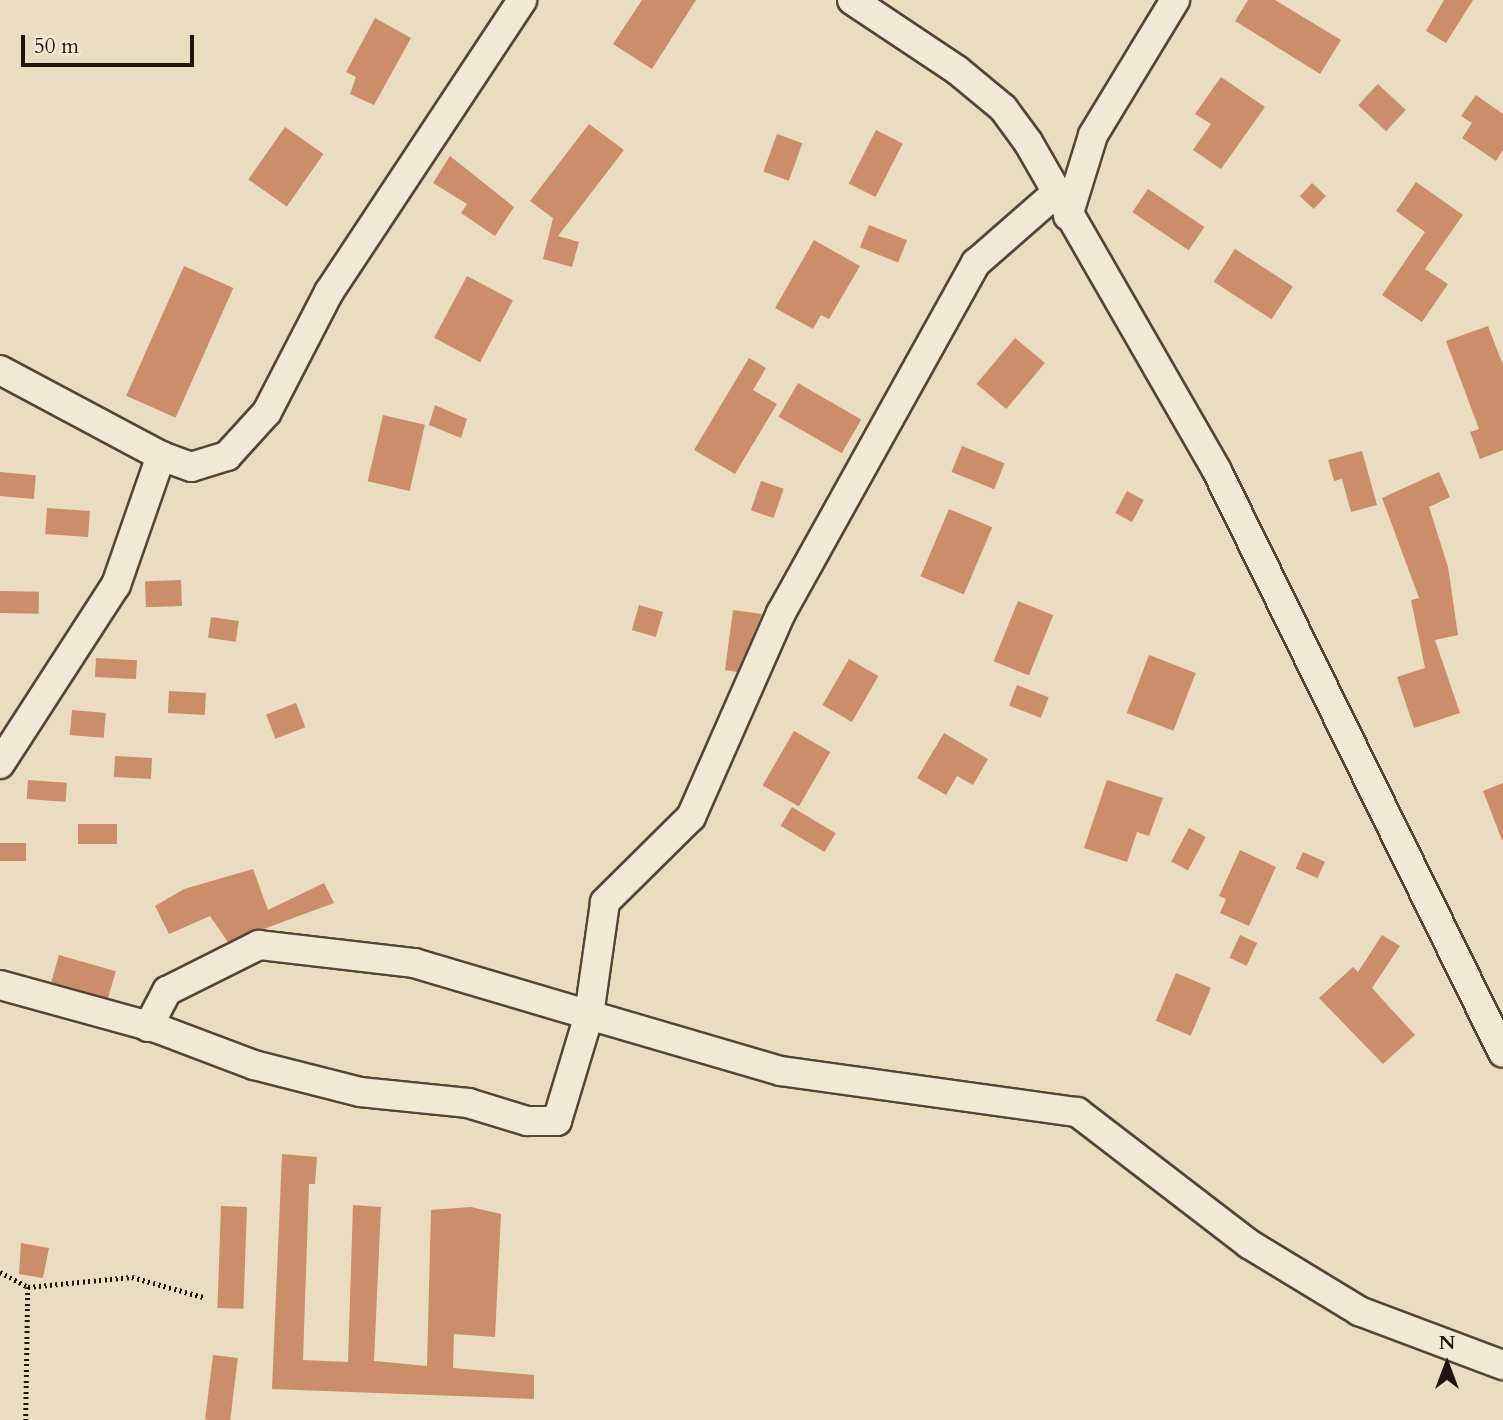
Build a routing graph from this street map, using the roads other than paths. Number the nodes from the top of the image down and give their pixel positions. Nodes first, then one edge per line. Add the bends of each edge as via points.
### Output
1 (522, 0) edge
2 (852, 0) edge
3 (1175, 0) edge
4 (1062, 205) junction
5 (0, 370) edge
6 (161, 456) junction
7 (0, 764) edge
8 (0, 985) edge
9 (589, 1015) junction
10 (148, 1027) junction
11 (1503, 1053) edge
12 (1503, 1366) edge

1 - 6 street via 329,292 267,412 227,456 191,467
2 - 4 street via 1003,108
3 - 4 street via 1093,135
4 - 9 street via 976,262 780,613 691,817 604,902
4 - 11 street via 1217,471
5 - 6 street
6 - 7 street via 116,585
8 - 10 street
9 - 10 street via 414,963 259,946 167,991
9 - 10 street via 557,1121 527,1121 468,1103 360,1092 254,1065
9 - 12 street via 781,1071 1077,1112 1249,1244 1359,1311

